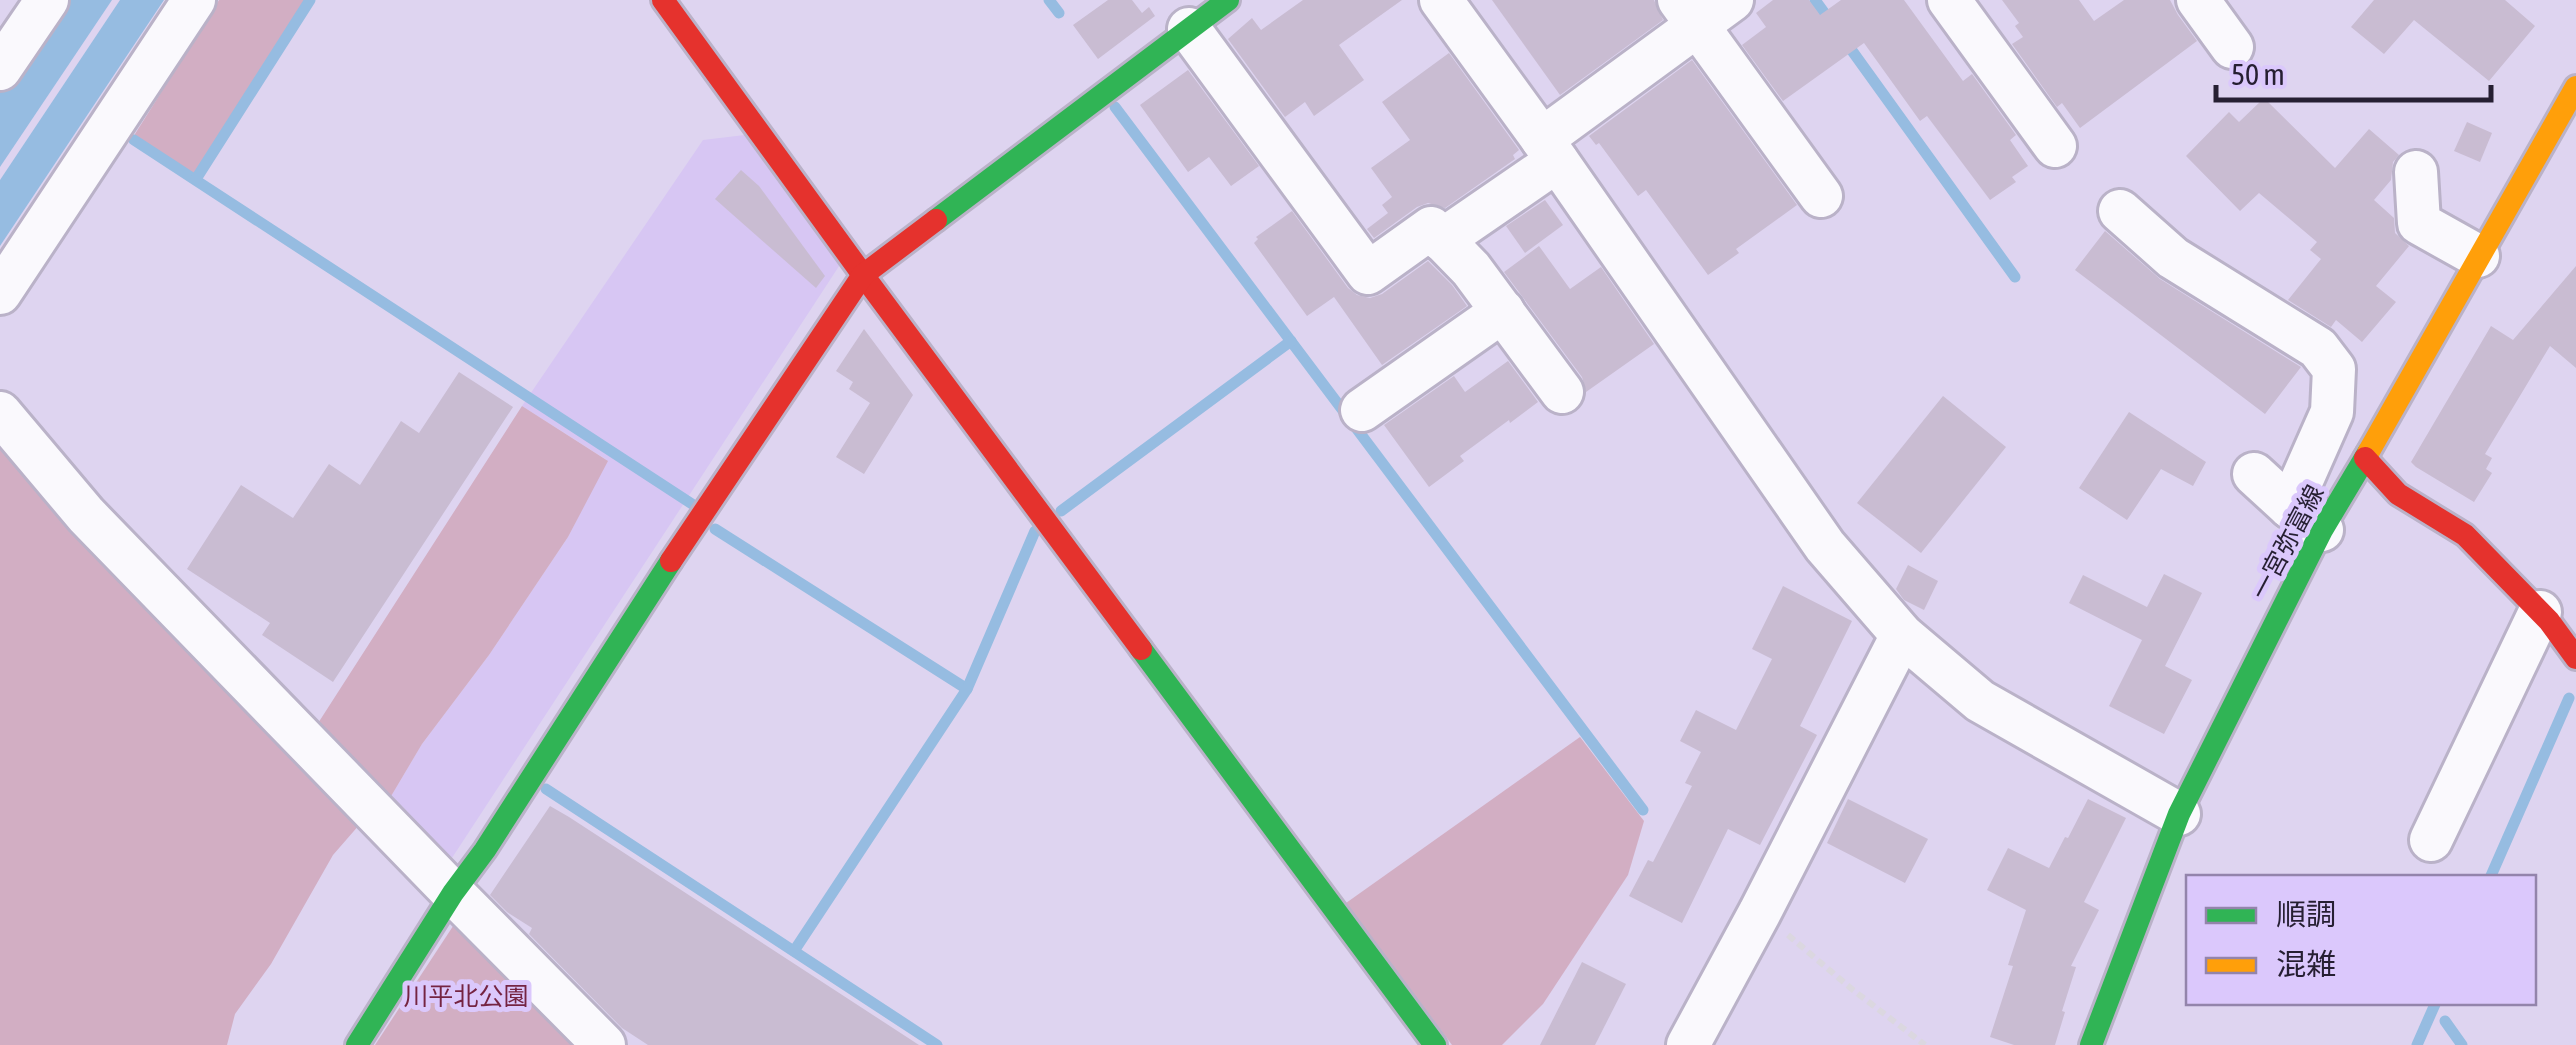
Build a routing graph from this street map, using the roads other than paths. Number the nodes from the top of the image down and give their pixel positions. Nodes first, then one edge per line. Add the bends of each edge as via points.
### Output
1 (47, 0) edge
2 (194, 0) edge
3 (662, 0) edge
4 (1228, 0) edge
5 (1441, 0) edge
6 (1732, 0) edge
7 (1948, 0) edge
8 (2198, 0) edge
9 (1688, 13) edge
10 (1190, 29) junction
11 (2232, 48) dead end
12 (0, 69) edge
13 (2576, 87) edge
14 (2056, 146) dead end
15 (1550, 150) junction
16 (2416, 172) dead end
17 (1821, 196) dead end
18 (2120, 210) dead end
19 (1442, 240) junction
20 (2478, 256) junction
21 (863, 275) junction
22 (0, 293) edge
23 (1503, 311) junction
24 (1562, 392) dead end
25 (1362, 410) dead end
26 (0, 412) edge
27 (2366, 458) junction
28 (2254, 474) dead end
29 (2306, 518) junction
30 (2540, 612) junction
31 (1902, 635) junction
32 (2576, 658) edge
33 (2180, 814) junction
34 (2430, 840) dead end
35 (454, 894) junction
36 (357, 1045) edge
37 (604, 1045) edge
38 (1435, 1045) edge
39 (1688, 1045) edge
40 (2090, 1045) edge

1 - 12 street
2 - 22 street
3 - 21 street
4 - 10 street
5 - 15 street
6 - 9 street
7 - 14 street
8 - 11 street
9 - 15 street
9 - 17 street
10 - 19 street via 1368,273 1431,228
10 - 21 street
13 - 20 street, 一宮弥富線
15 - 19 street
15 - 31 street via 1825,546
16 - 20 street via 2420,223
18 - 29 street via 2174,258 2318,348 2334,369 2332,412
19 - 23 street
20 - 27 street, 一宮弥富線
21 - 35 street
21 - 38 street
23 - 24 street
23 - 25 street
26 - 35 street via 86,515
27 - 29 street, 一宮弥富線
27 - 30 street via 2398,494 2465,535
28 - 29 street
29 - 33 street, 一宮弥富線
30 - 32 street
30 - 34 street
31 - 33 street via 1980,701
31 - 39 street
33 - 40 street, 一宮弥富線
35 - 36 street
35 - 37 street

